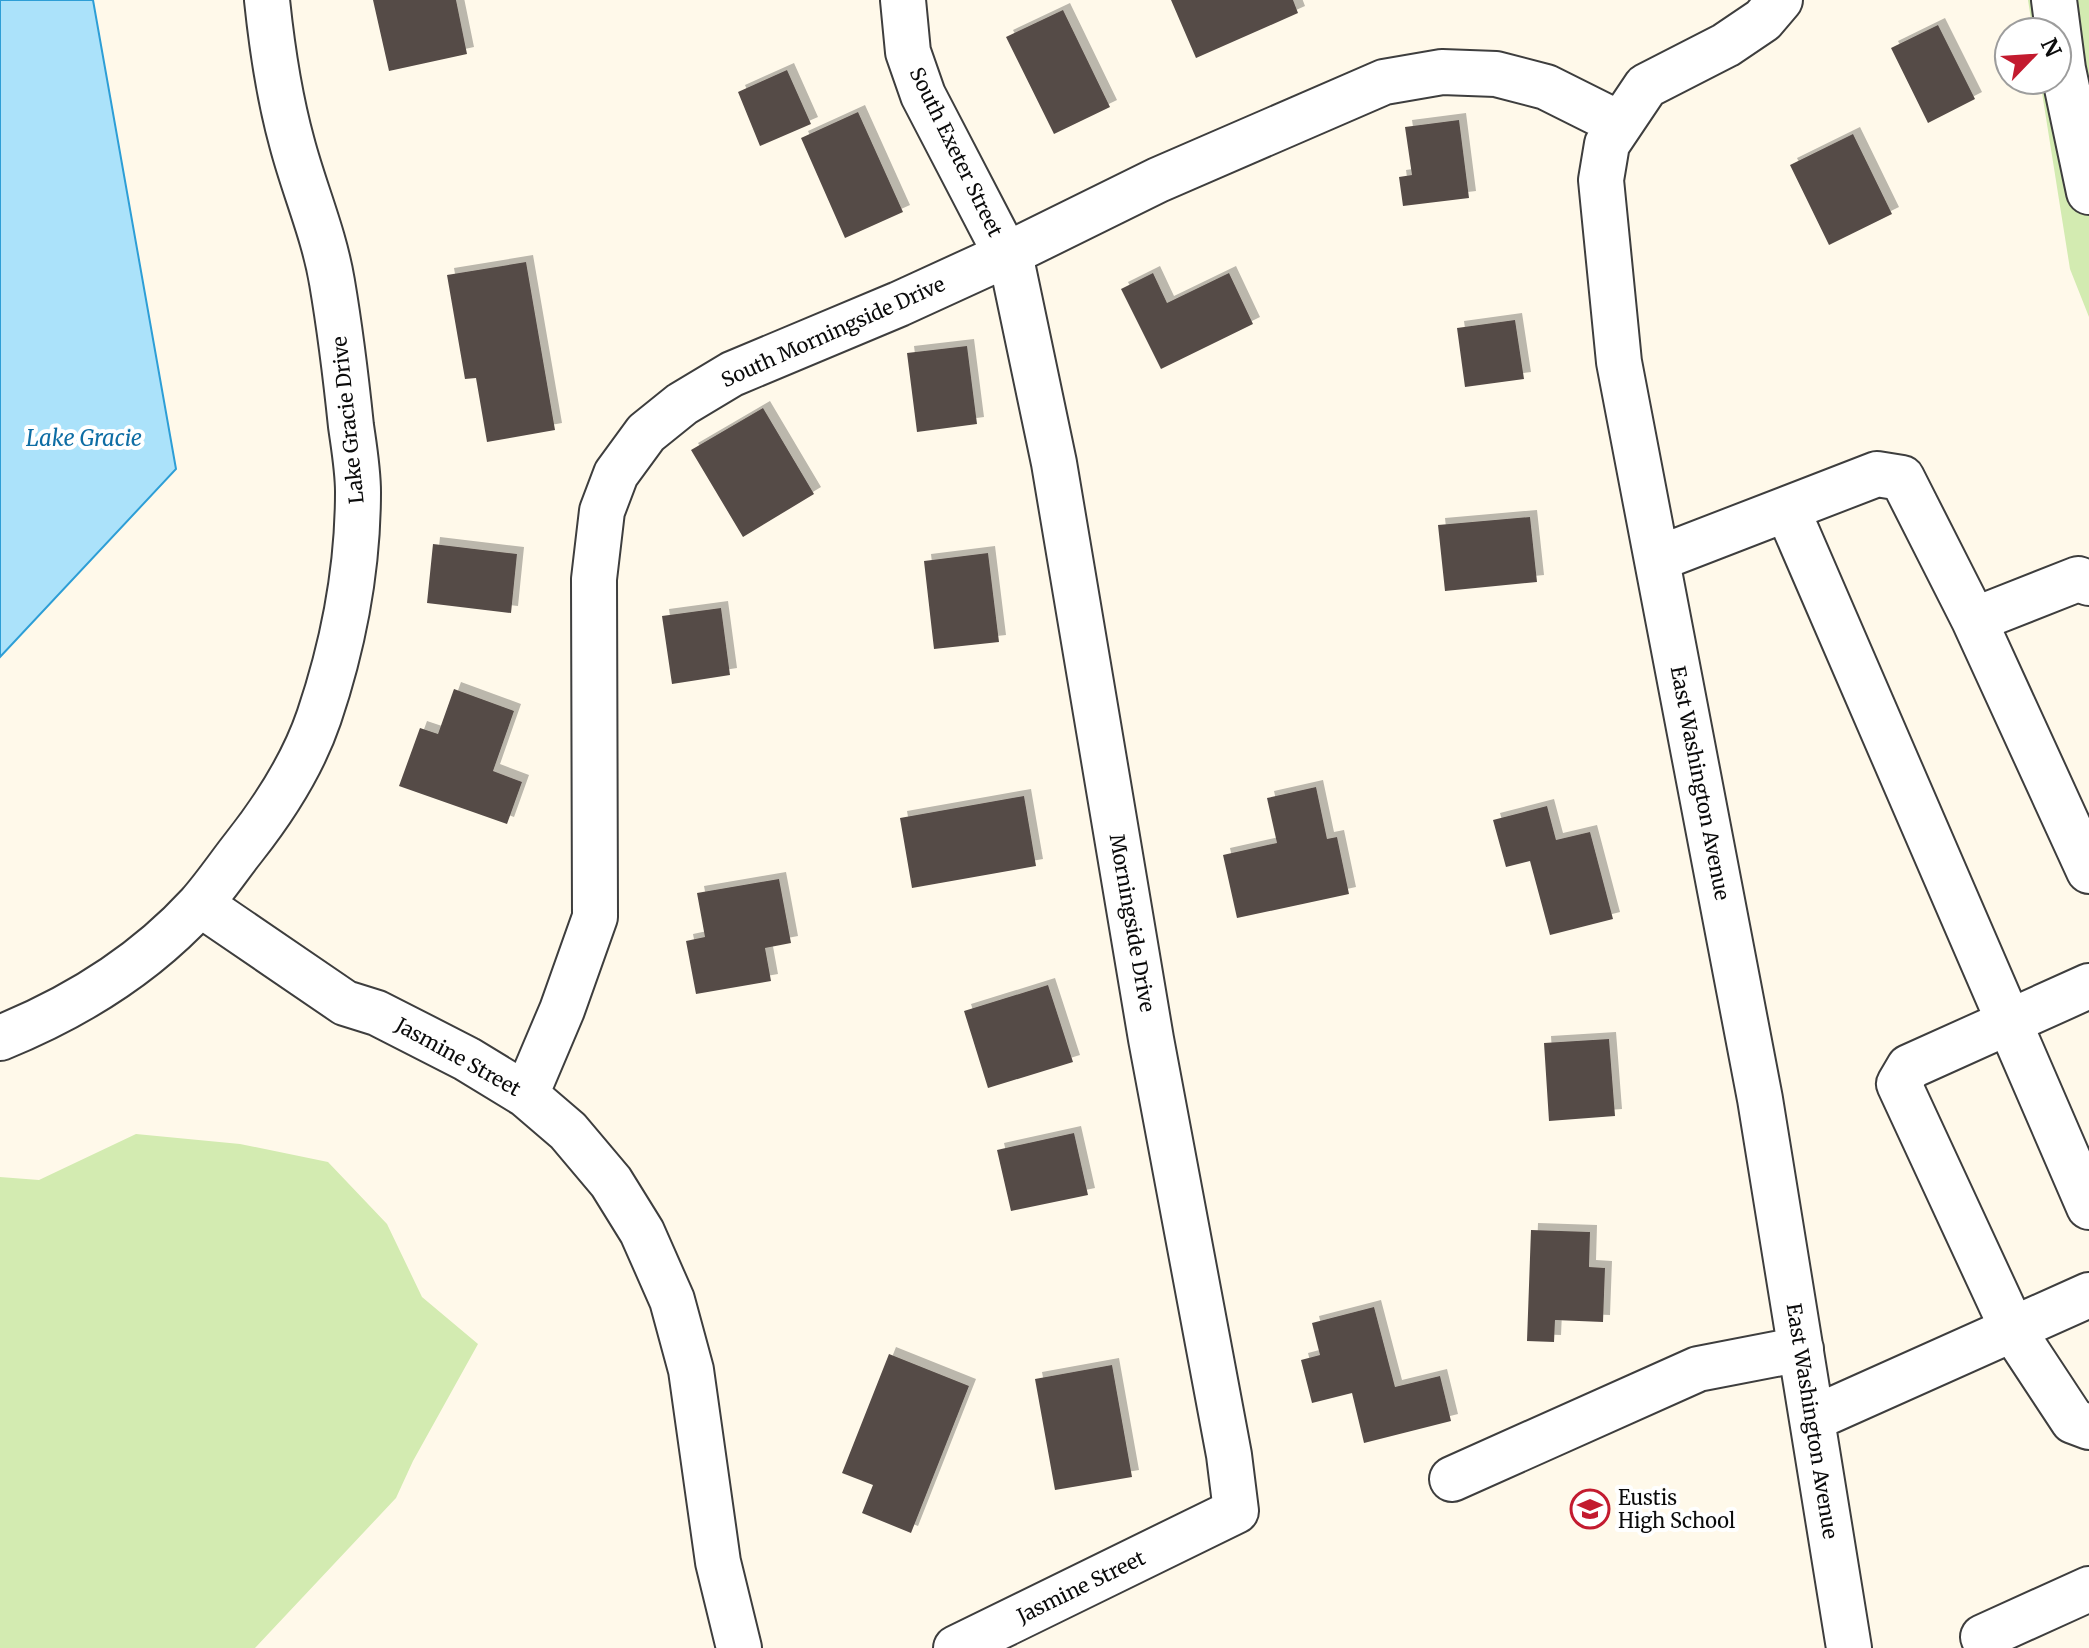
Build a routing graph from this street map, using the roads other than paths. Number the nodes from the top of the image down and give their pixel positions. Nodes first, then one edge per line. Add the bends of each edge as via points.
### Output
1 (267, 0) edge
2 (903, 0) edge
3 (1780, 0) edge
4 (2054, 0) edge
5 (1620, 124) junction
6 (2089, 192) edge
7 (1006, 255) junction
8 (1787, 509) junction
9 (1657, 559) junction
10 (2089, 583) edge
11 (1974, 620) junction
12 (2089, 871) edge
13 (200, 904) junction
14 (2089, 986) edge
15 (2010, 1021) junction
16 (0, 1038) edge
17 (526, 1095) junction
18 (2089, 1207) edge
19 (2089, 1295) edge
20 (2013, 1330) junction
21 (1801, 1349) junction
22 (1812, 1419) junction
23 (2089, 1427) edge
24 (1452, 1479) dead end
25 (1162, 1548) joint
26 (2089, 1589) edge
27 (739, 1648) edge
28 (956, 1648) edge
29 (1849, 1648) edge
30 (1988, 1648) edge

1 - 13 street, Lake Gracie Drive via 292,143 332,279 358,489 354,558 319,718 300,761 265,820
2 - 7 street, South Exeter Street via 908,52 923,95
3 - 5 street, East Washington Avenue via 1763,20 1726,45 1646,86
4 - 6 street
5 - 7 street, South Morningside Drive via 1546,87 1496,74 1442,72 1384,82 1158,180
5 - 9 street, East Washington Avenue via 1607,144 1601,180 1619,362
7 - 17 street, South Morningside Drive via 732,374 646,433 616,474 602,511 594,579 595,917
7 - 25 street, Morningside Drive via 1054,463 1236,1511
8 - 9 street
8 - 11 street via 1877,474 1902,478
8 - 15 street
9 - 21 street, East Washington Avenue via 1760,1099
10 - 11 street via 2078,579
11 - 12 street
13 - 16 street via 156,947 101,987
13 - 17 street, Jasmine Street via 345,1003 377,1013
14 - 15 street
15 - 18 street
15 - 20 street via 1909,1067 1899,1084
17 - 27 street, Jasmine Street via 568,1131 611,1182 642,1232 672,1300 691,1370 718,1562
19 - 20 street
20 - 22 street
20 - 23 street via 2073,1421
21 - 22 street, East Washington Avenue
21 - 24 street via 1698,1369
22 - 29 street, East Washington Avenue
25 - 28 street, Jasmine Street
26 - 30 street via 1983,1637

